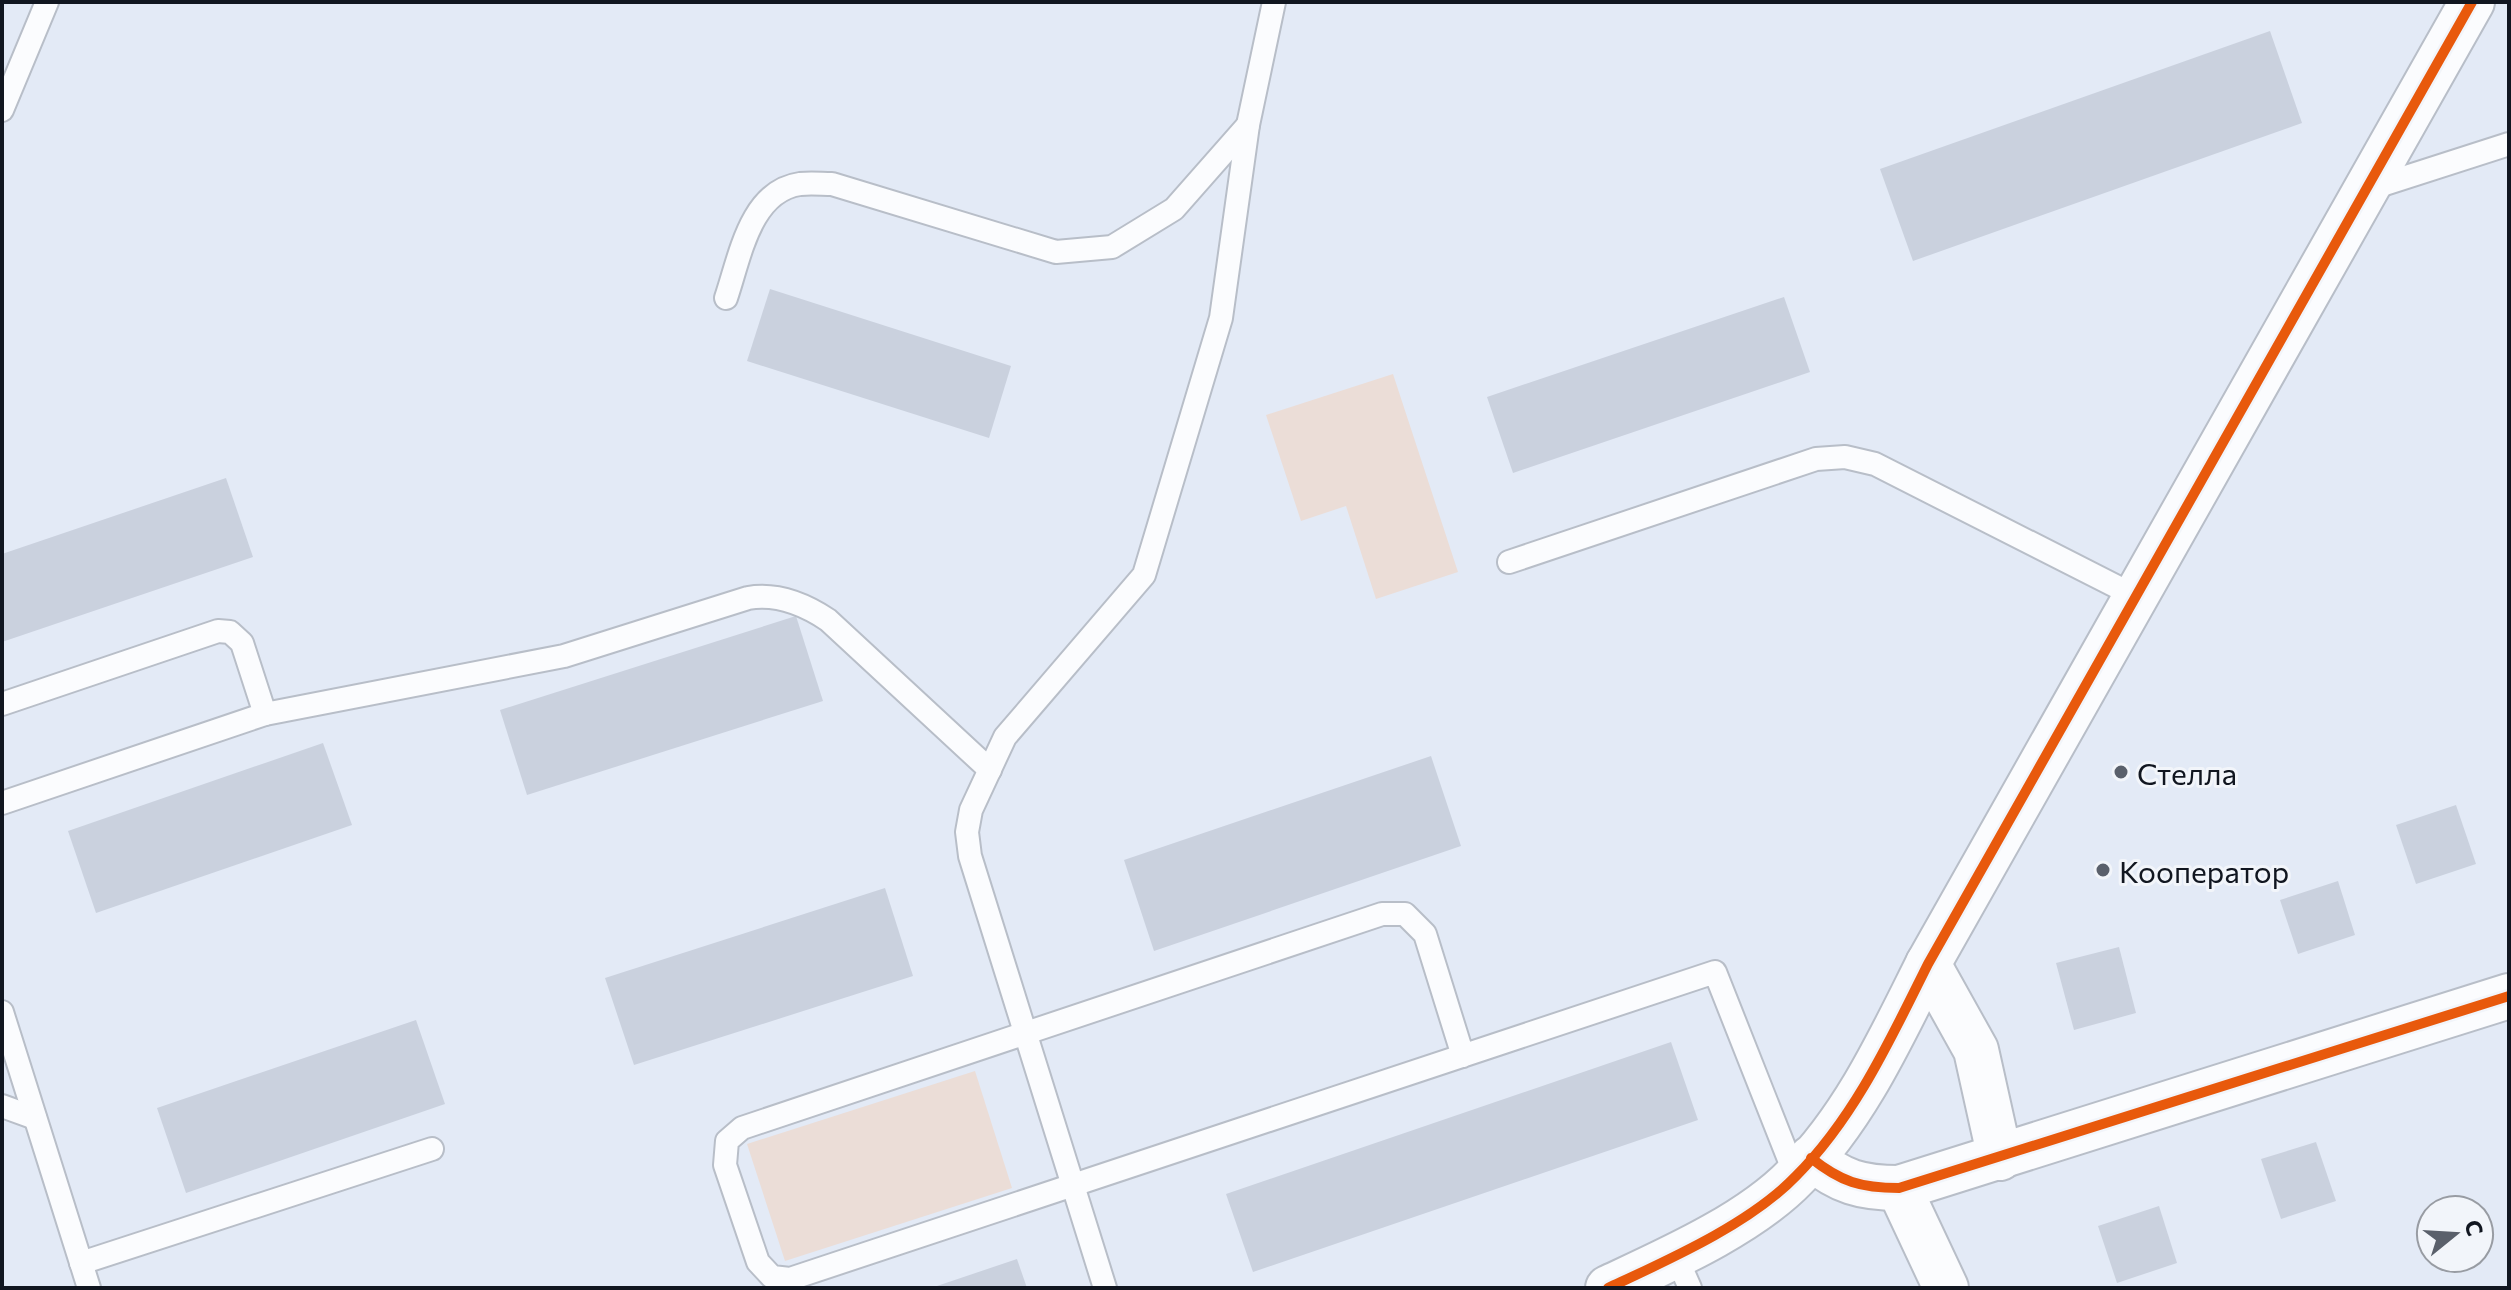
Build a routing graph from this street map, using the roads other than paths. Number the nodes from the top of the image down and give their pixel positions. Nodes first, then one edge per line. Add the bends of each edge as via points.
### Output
1 (47, 2) edge
2 (1274, 2) edge
3 (2472, 2) edge
4 (2, 110) edge
5 (1248, 125) junction
6 (2509, 144) edge
7 (2368, 189) junction
8 (726, 298) dead end
9 (1509, 562) dead end
10 (2137, 597) junction
11 (2, 704) edge
12 (265, 714) junction
13 (990, 770) junction
14 (2, 803) edge
15 (1928, 964) junction
16 (2509, 996) edge
17 (2, 1012) edge
18 (1026, 1034) junction
19 (1463, 1056) junction
20 (2, 1106) edge
21 (35, 1118) junction
22 (432, 1149) dead end
23 (2000, 1158) junction
24 (1804, 1168) junction
25 (1073, 1185) junction
26 (1899, 1188) junction
27 (81, 1263) junction
28 (1683, 1272) edge
29 (89, 1288) edge
30 (1105, 1288) edge
31 (1608, 1288) edge
32 (1946, 1288) edge

1 - 4 lane
2 - 5 lane
3 - 7 street
5 - 8 lane via 1174,209 1112,247 1056,252 832,184 798,184 771,196 756,213
5 - 13 lane via 1221,318 1144,575 1005,737
6 - 7 lane
7 - 10 street
9 - 10 lane via 1816,459 1845,457 1875,464
10 - 15 street
11 - 12 lane via 218,631 230,632 242,643
12 - 13 lane via 564,656 748,598 768,597 798,603 828,620
12 - 14 lane
13 - 18 lane via 971,810 970,856
15 - 23 street via 1976,1050
15 - 24 street via 1886,1049
16 - 23 street
17 - 21 lane
18 - 19 lane via 1382,914 1405,914 1425,934
18 - 25 lane
18 - 25 lane via 742,1128 727,1141 725,1165 758,1262 772,1277 790,1279
19 - 24 lane via 1715,972
19 - 25 lane
20 - 21 lane
21 - 27 lane
22 - 27 lane
23 - 26 street
24 - 26 street via 1870,1188
24 - 28 street
25 - 30 lane
26 - 32 street
27 - 29 lane
28 - 31 street

